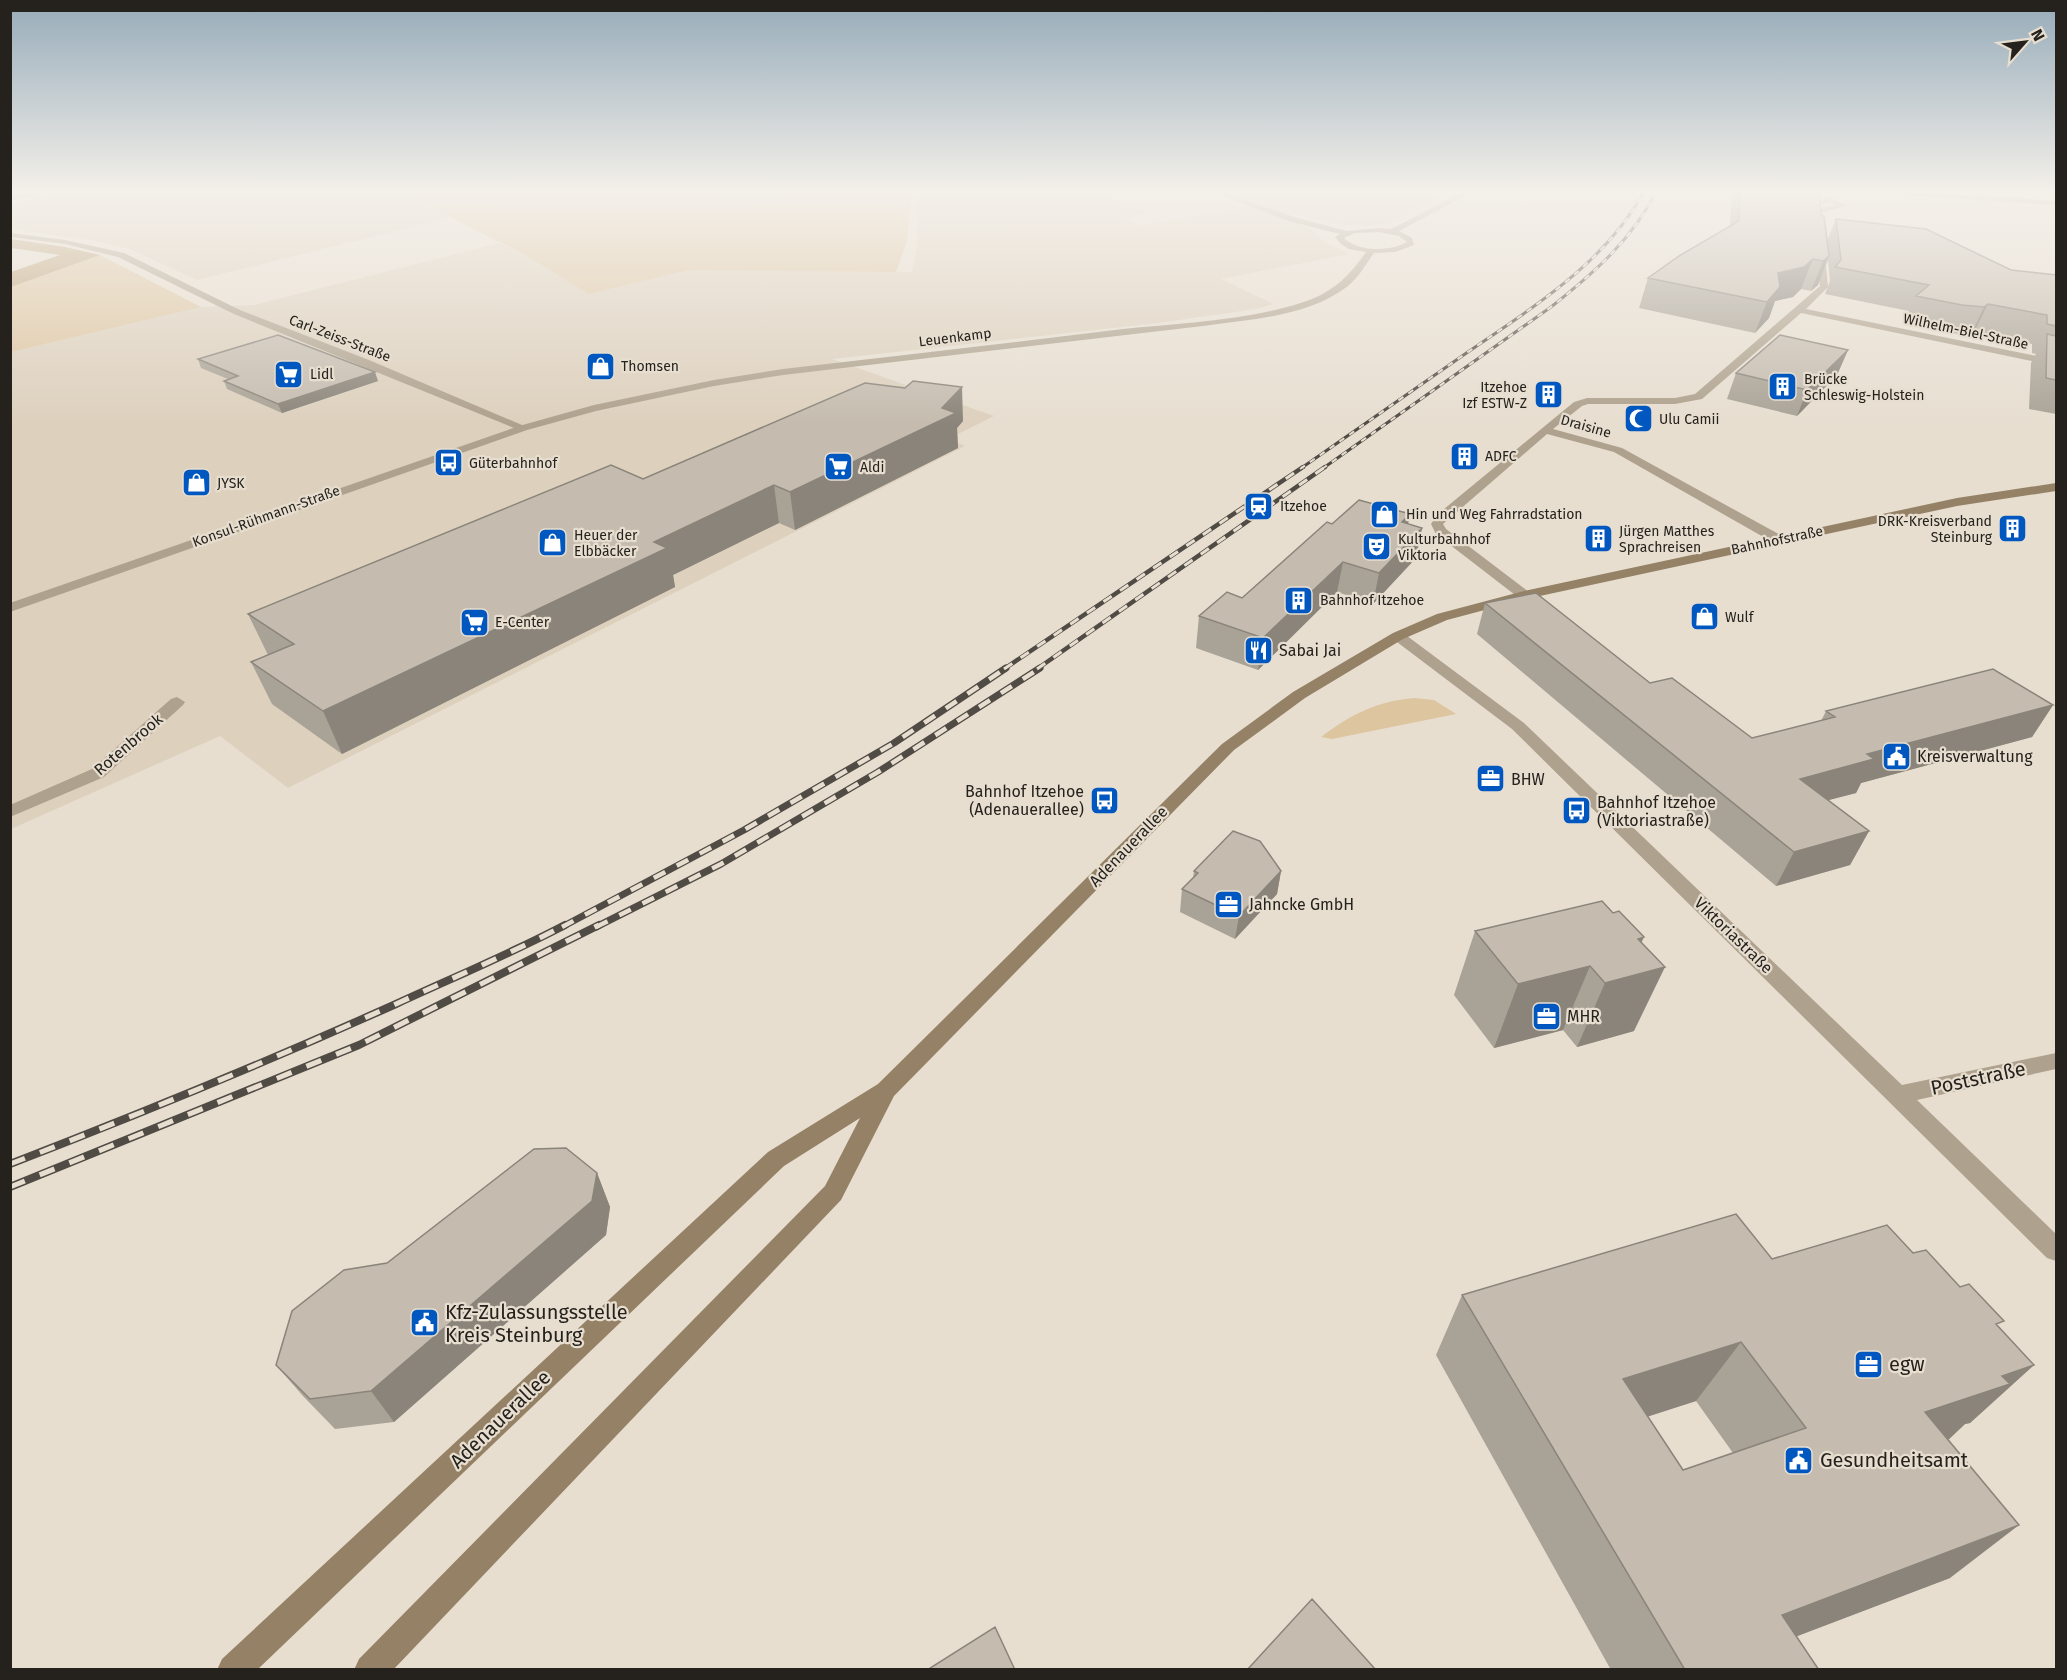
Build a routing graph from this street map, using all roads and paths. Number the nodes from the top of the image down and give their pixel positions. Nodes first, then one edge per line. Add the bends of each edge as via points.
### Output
1 (148, 268) edge
2 (1358, 268) edge
3 (1823, 268) edge
4 (1799, 310) junction
5 (2056, 363) edge
6 (523, 428) junction
7 (1545, 430) junction
8 (2056, 487) edge
9 (1779, 540) junction
10 (1524, 595) junction
11 (10, 608) edge
12 (1398, 636) junction
13 (177, 702) dead end
14 (10, 812) edge
15 (2056, 1061) edge
16 (886, 1090) junction
17 (1899, 1095) junction
18 (2056, 1250) edge
19 (233, 1670) edge
20 (370, 1670) edge

1 - 6 street, Carl-Zeiss-Straße via 237,312
2 - 6 street, Leuenkamp via 1336,290 1280,310 1203,323 738,379 620,402
3 - 4 street via 1824,287
4 - 5 street, Wilhelm-Biel-Straße
4 - 7 street via 1698,397 1675,401 1587,401
6 - 11 street, Konsul-Rühmann-Straße
7 - 9 street, Draisine via 1618,450
7 - 10 street, Draisine via 1437,524
8 - 9 main road, Bahnhofstraße via 1990,495
9 - 10 main road, Bahnhofstraße
10 - 12 main road, Bahnhofstraße via 1442,617
12 - 16 main road, Adenauerallee via 1299,695 1228,747
12 - 17 street, Viktoriastraße via 1518,726
13 - 14 street, Rotenbrook via 98,773
15 - 17 street, Poststraße
16 - 19 main road, Adenauerallee via 776,1158
16 - 20 main road, Adenauerallee via 833,1193
17 - 18 street, Viktoriastraße

